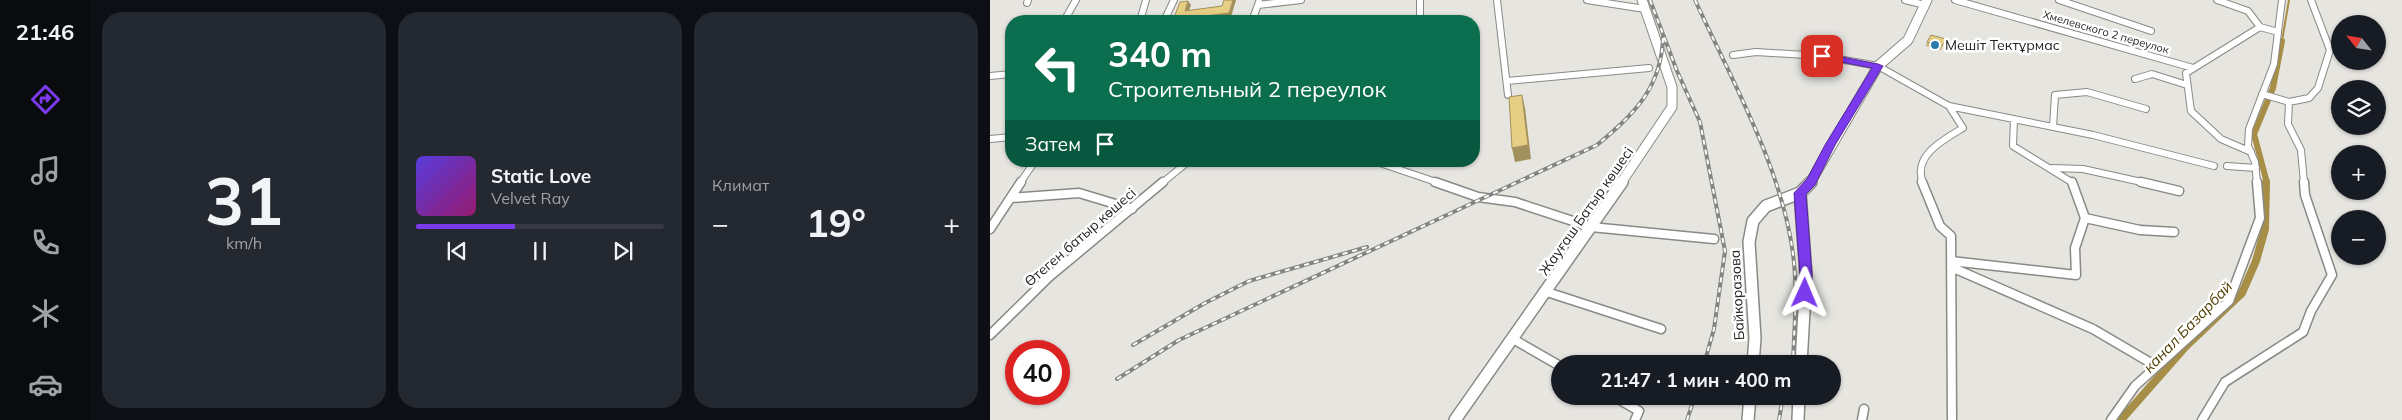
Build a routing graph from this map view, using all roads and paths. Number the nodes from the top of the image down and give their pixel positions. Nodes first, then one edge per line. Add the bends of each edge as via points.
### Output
1 (1076, 0) edge
2 (1146, 0) edge
3 (1174, 0) edge
4 (1301, 0) edge
5 (1420, 0) edge
6 (1497, 0) edge
7 (1587, 0) edge
8 (1905, 0) edge
9 (1955, 0) edge
10 (2059, 0) edge
11 (2217, 0) edge
12 (2282, 0) edge
13 (2311, 0) edge
14 (2068, 1) edge
15 (1259, 2) edge
16 (1926, 3) edge
17 (1644, 5) edge
18 (1067, 15) edge
19 (1142, 15) edge
20 (1167, 15) edge
21 (1254, 15) edge
22 (1420, 15) edge
23 (2260, 27) junction
24 (2151, 31) dead end
25 (2278, 32) junction
26 (1733, 55) dead end
27 (1878, 66) junction
28 (1649, 68) dead end
29 (2193, 68) junction
30 (1005, 75) edge
31 (990, 76) edge
32 (2135, 79) dead end
33 (1506, 82) junction
34 (2187, 84) junction
35 (2262, 94) junction
36 (1508, 95) edge
37 (2287, 102) junction
38 (1949, 106) junction
39 (2146, 108) dead end
40 (2014, 119) junction
41 (2053, 127) junction
42 (1005, 138) edge
43 (990, 139) edge
44 (2251, 152) junction
45 (2214, 166) dead end
46 (2227, 166) dead end
47 (1031, 167) edge
48 (1182, 167) edge
49 (1391, 167) edge
50 (2050, 168) junction
51 (2256, 168) junction
52 (2179, 190) dead end
53 (1800, 193) junction
54 (1011, 198) junction
55 (1132, 209) junction
56 (2085, 218) junction
57 (1591, 228) junction
58 (990, 229) edge
59 (2174, 232) dead end
60 (1714, 239) dead end
61 (1951, 264) junction
62 (1547, 292) junction
63 (1661, 329) dead end
64 (990, 335) edge
65 (1513, 339) junction
66 (1754, 355) edge
67 (1802, 355) edge
68 (1551, 361) edge
69 (2156, 366) junction
70 (1629, 405) edge
71 (1749, 405) edge
72 (1799, 405) edge
73 (1864, 410) dead end
74 (1455, 420) edge
75 (1636, 420) edge
76 (1748, 420) edge
77 (1798, 420) edge
78 (1862, 420) edge
79 (1952, 420) edge
80 (2111, 420) edge
81 (2202, 420) edge

1 - 18 street
2 - 19 street
3 - 20 street
4 - 15 street
5 - 22 street
6 - 33 street
7 - 17 street
8 - 16 street
9 - 29 street, Хмелевского 2 переулок
10 - 14 street
11 - 23 street via 2244,8 2257,16
12 - 25 street
13 - 37 street via 2330,50 2318,88 2309,98
14 - 24 street
15 - 21 street
16 - 27 street via 1908,40
17 - 57 street, Жауғаш Батыр көшесі via 1672,87 1672,107
23 - 25 street
23 - 29 street
25 - 35 street via 2274,64
26 - 27 street via 1756,52 1822,56
27 - 38 street
27 - 53 street via 1811,182
28 - 33 street
29 - 34 street via 2186,73
30 - 31 street
32 - 34 street via 2152,74
33 - 36 street
34 - 44 street via 2190,111 2221,138
35 - 37 street
35 - 44 street via 2249,129
37 - 81 street via 2288,124 2301,150 2305,195 2332,275 2303,332 2225,382
38 - 40 street
38 - 61 street via 1963,128 1926,154 1920,176 1940,226 1951,236
39 - 41 street via 2087,92 2055,95
40 - 41 street
40 - 50 street via 2013,146
41 - 45 street
42 - 43 street
44 - 51 street
46 - 51 street
47 - 54 street
48 - 55 street, Өтеген батыр көшесі
49 - 57 street via 1478,197 1514,202
50 - 52 street via 2083,169
50 - 56 street via 2072,182
51 - 69 street via 2260,218 2229,301
53 - 66 street, Байкоразова via 1766,206 1753,221 1749,242
53 - 67 street via 1806,275
54 - 55 street via 1079,192
54 - 58 street
55 - 64 street, Өтеген батыр көшесі via 1049,277
56 - 59 street via 2140,230
56 - 61 street via 2075,248 2076,275
57 - 60 street
57 - 62 street, Жауғаш Батыр көшесі
61 - 69 street via 2093,329
61 - 79 street
62 - 63 street
62 - 65 street, Жауғаш Батыр көшесі
65 - 68 street
65 - 74 street, Жауғаш Батыр көшесі
69 - 80 street via 2135,386
70 - 75 street via 1639,411
71 - 76 street
72 - 77 street
73 - 78 street

